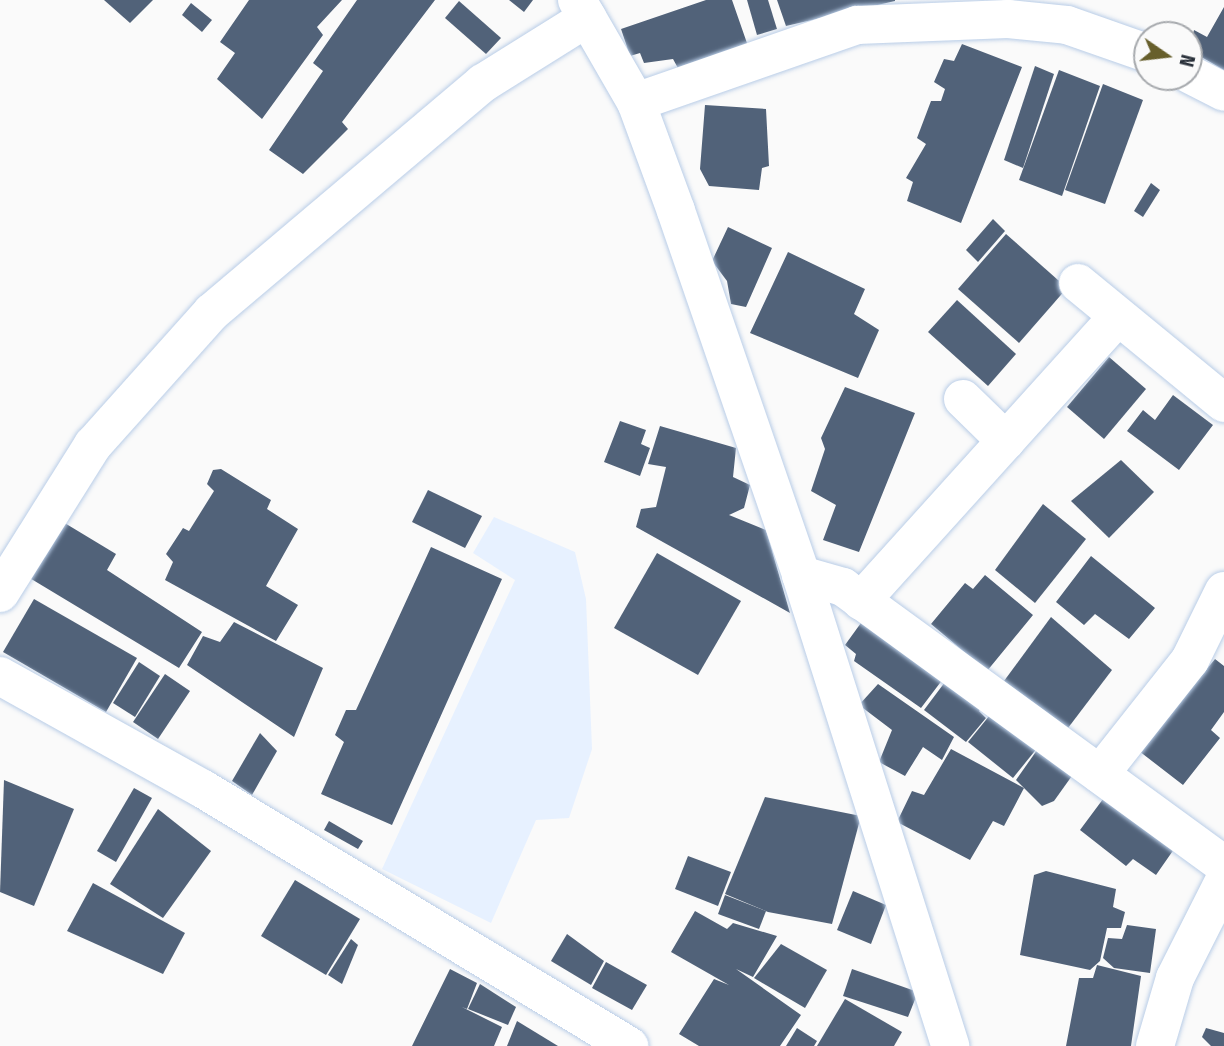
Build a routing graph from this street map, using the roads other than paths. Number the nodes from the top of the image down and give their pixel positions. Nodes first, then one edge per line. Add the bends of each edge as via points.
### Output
1 (582, 9) edge
2 (1133, 47) edge
3 (1203, 81) edge
4 (1224, 92) edge
5 (636, 102) junction
6 (1078, 283) dead end
7 (1118, 317) junction
8 (962, 399) dead end
9 (1224, 403) edge
10 (1006, 440) junction
11 (800, 575) junction
12 (1224, 591) edge
13 (0, 593) edge
14 (861, 601) junction
15 (1215, 632) edge
16 (0, 676) edge
17 (1100, 774) junction
18 (1224, 865) edge
19 (1224, 881) edge
20 (629, 1046) edge
21 (950, 1046) edge
22 (1155, 1046) edge

1 - 5 street
1 - 13 street via 482,83 212,312 93,444
2 - 5 street via 1067,25 1008,19 857,25
3 - 4 street
5 - 11 street
6 - 7 street
7 - 9 street
7 - 10 street
8 - 10 street
10 - 14 street
11 - 14 street via 843,587
11 - 21 street
12 - 15 street
14 - 17 street
15 - 17 street
16 - 20 street via 203,789
17 - 18 street
19 - 22 street via 1175,978

